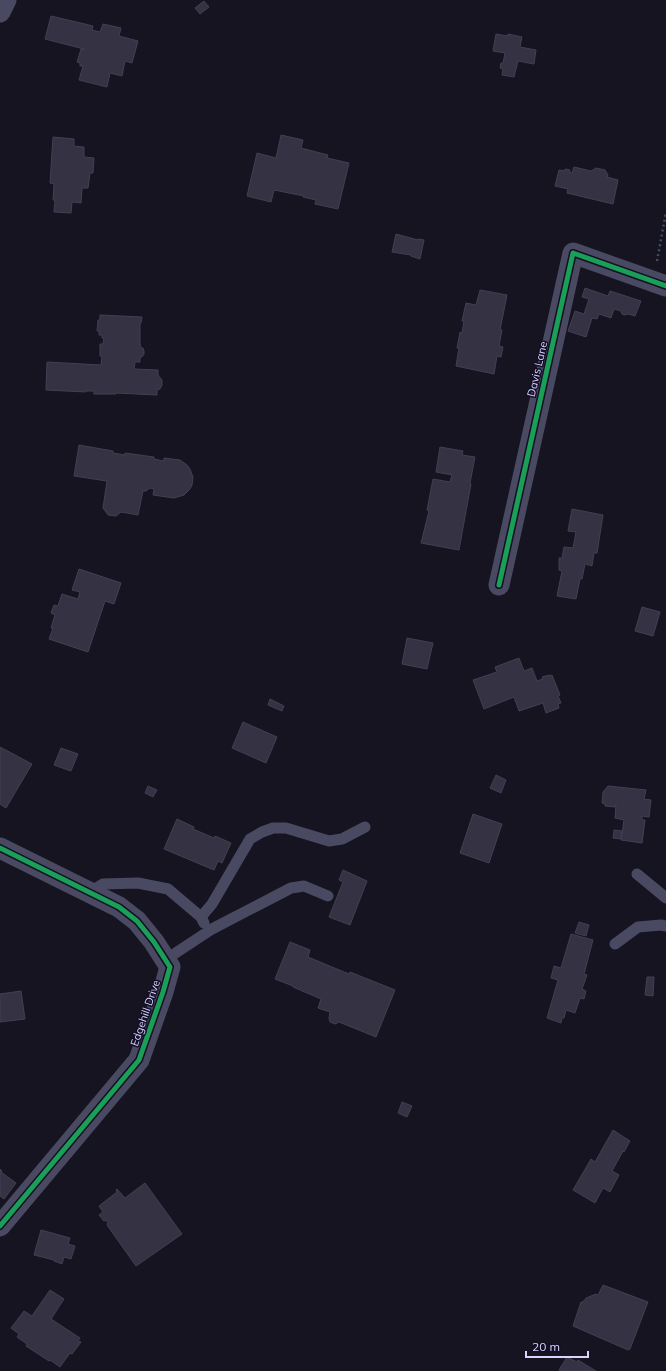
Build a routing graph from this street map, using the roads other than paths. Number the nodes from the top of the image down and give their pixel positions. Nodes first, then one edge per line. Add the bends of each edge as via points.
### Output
1 (6, 0) edge
2 (0, 12) edge
3 (660, 284) edge
4 (499, 585) dead end
5 (365, 827) dead end
6 (0, 848) edge
7 (637, 874) dead end
8 (90, 892) junction
9 (328, 896) dead end
10 (666, 898) edge
11 (201, 917) junction
12 (666, 926) edge
13 (208, 932) junction
14 (614, 944) dead end
15 (165, 960) junction
16 (0, 1226) edge

1 - 2 street
3 - 4 street, Davis Lane via 573,253
5 - 11 lane via 342,839 328,841 286,828 273,828 262,832 250,840 212,904
6 - 8 street, Edgehill Drive
7 - 10 lane
8 - 11 lane via 103,884 138,883 168,889
8 - 15 street, Edgehill Drive via 119,907 137,922
9 - 13 lane via 304,886 291,888
11 - 13 lane
12 - 14 lane via 638,927
13 - 15 lane
15 - 16 street, Edgehill Drive via 170,967 139,1060

